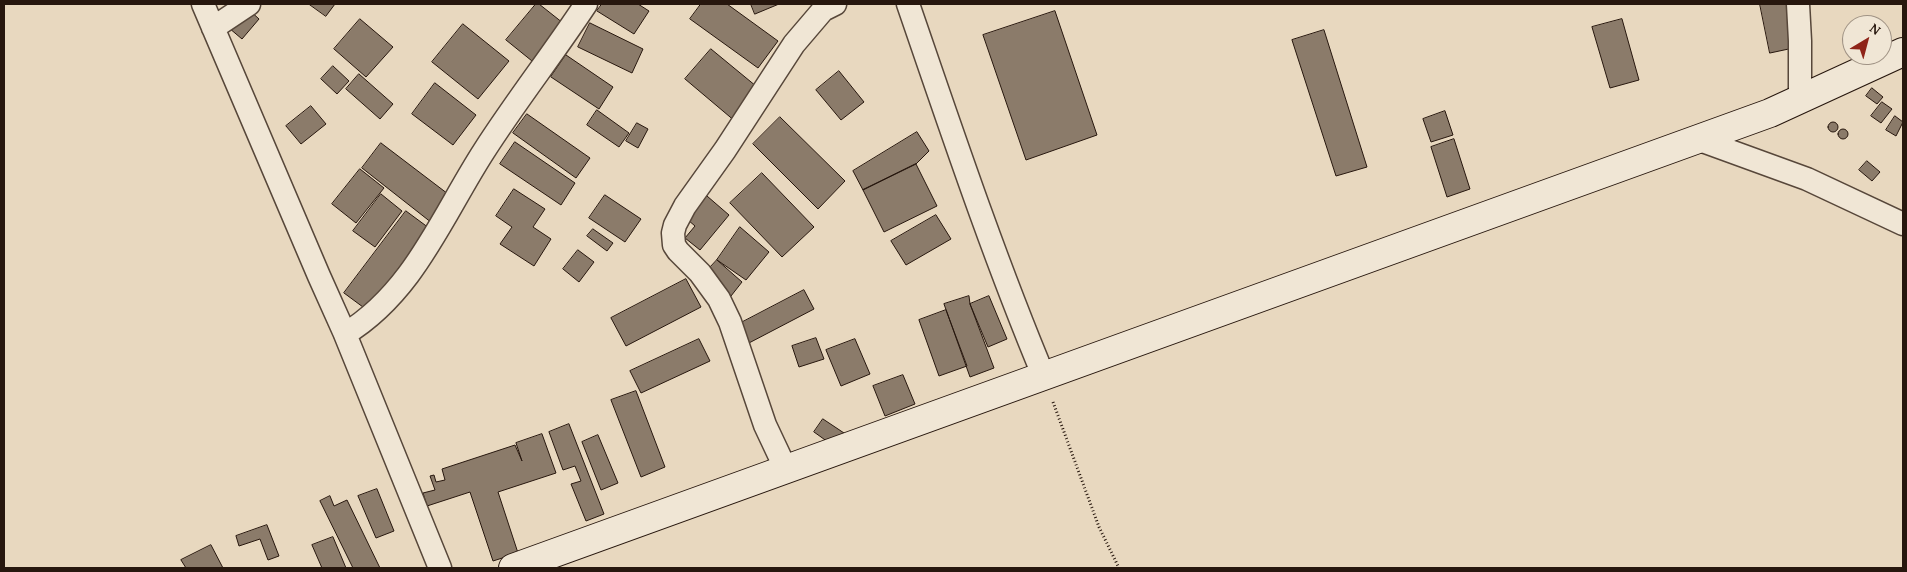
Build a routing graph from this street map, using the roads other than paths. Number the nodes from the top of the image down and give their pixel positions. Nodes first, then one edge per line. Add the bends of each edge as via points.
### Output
1 (203, 4) edge
2 (249, 4) edge
3 (586, 4) edge
4 (835, 4) edge
5 (908, 4) edge
6 (1798, 4) edge
7 (213, 28) junction
8 (1903, 52) edge
9 (1800, 99) junction
10 (1697, 139) junction
11 (1903, 224) edge
12 (345, 334) junction
13 (1044, 377) junction
14 (783, 470) junction
15 (440, 568) edge
16 (513, 568) edge

1 - 7 street
2 - 7 street
3 - 12 street via 496,133 432,242 400,286 366,321
4 - 14 street via 822,10 794,44 685,206 672,233 674,245 719,299 730,322
5 - 13 street
6 - 9 street
7 - 12 street
8 - 9 street
9 - 10 street
10 - 11 street via 1807,179
10 - 13 street
12 - 15 street
13 - 14 street
14 - 16 street

